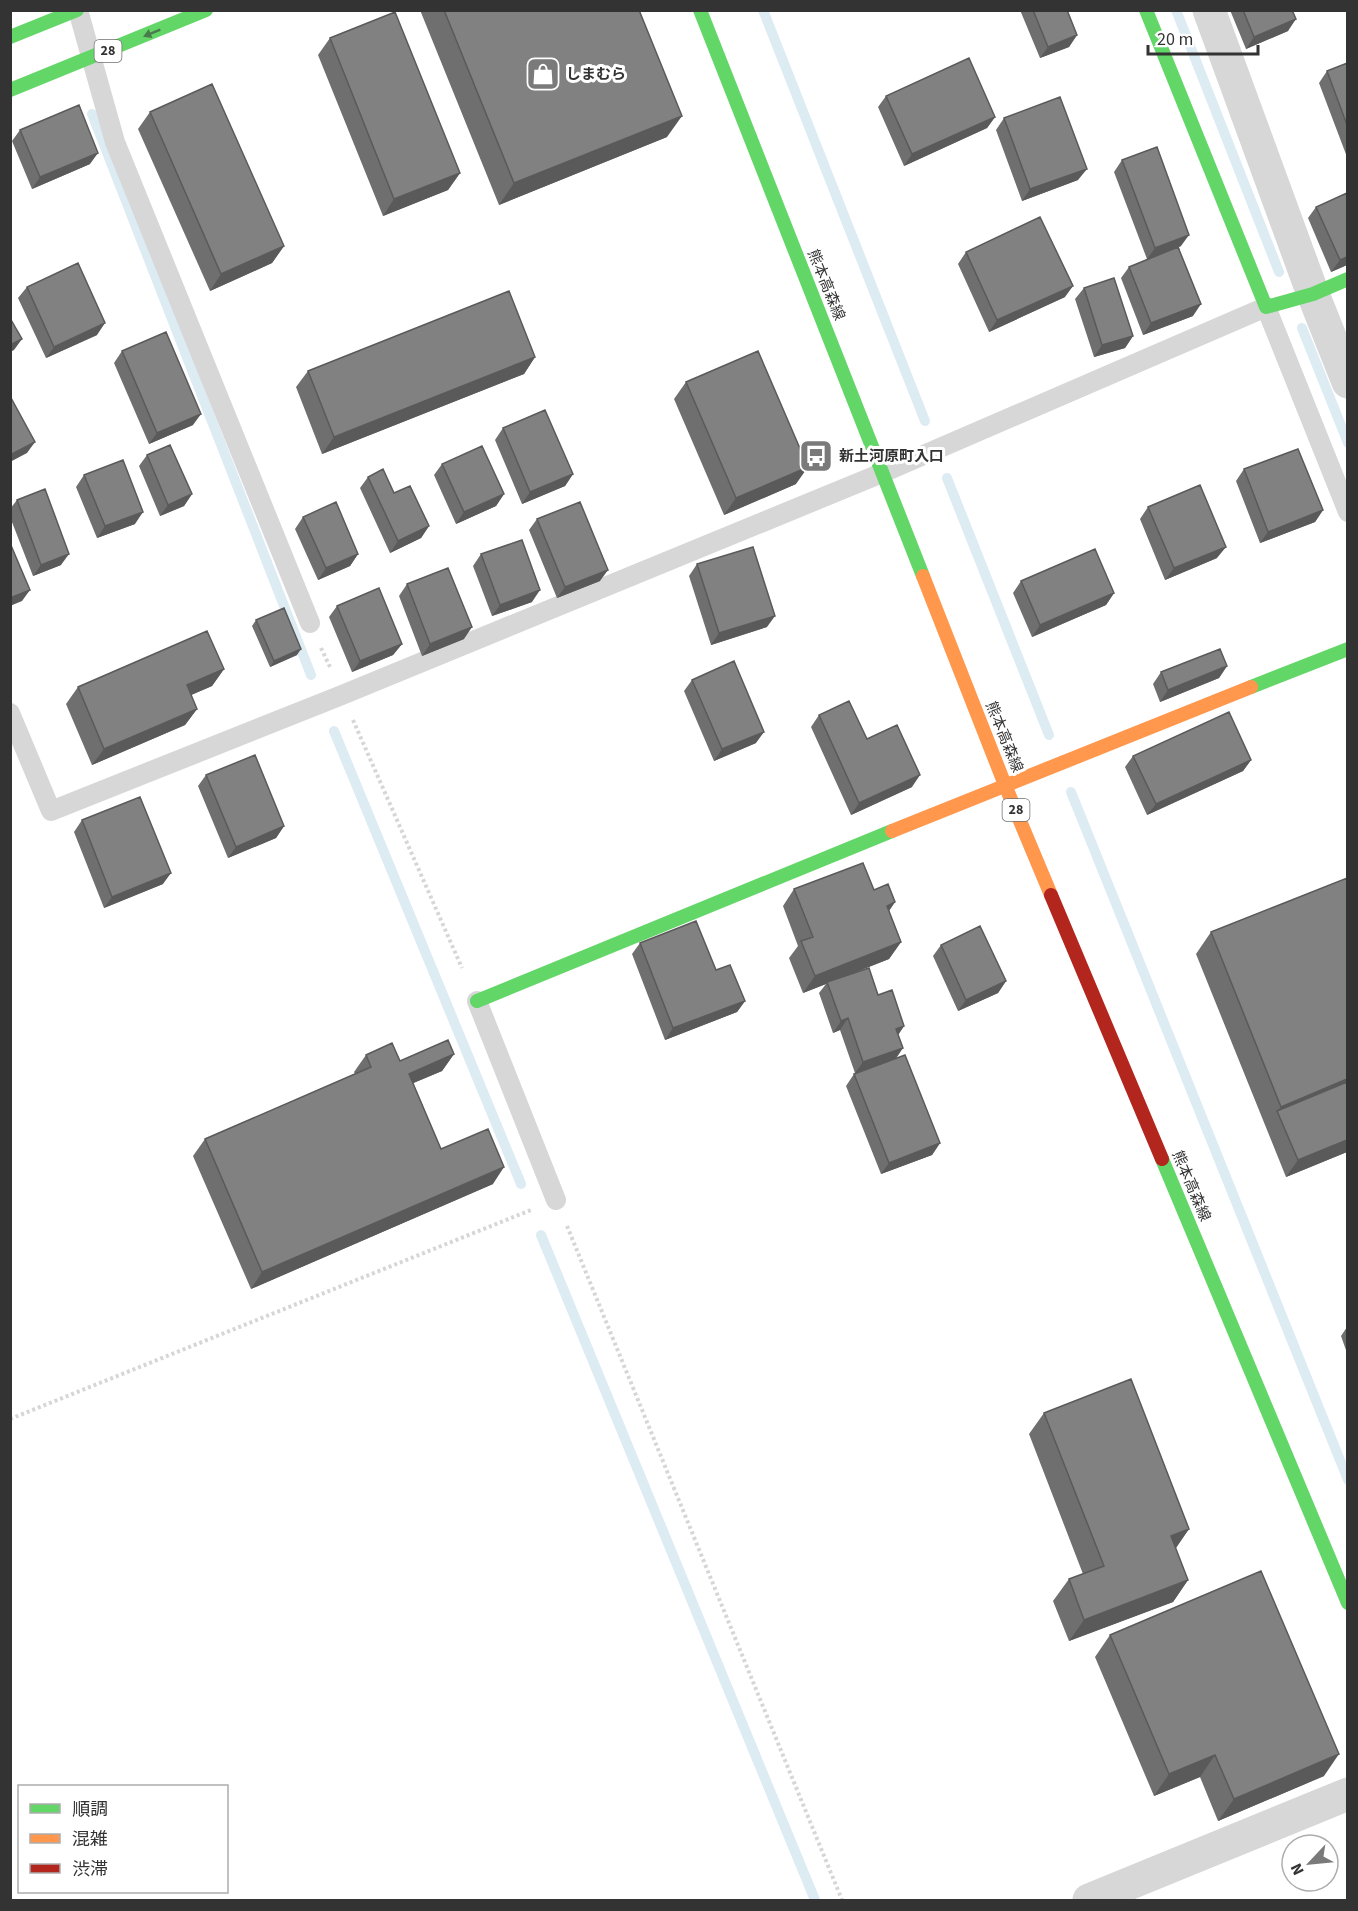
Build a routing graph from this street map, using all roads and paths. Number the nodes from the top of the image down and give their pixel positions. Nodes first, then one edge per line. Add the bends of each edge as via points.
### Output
1 (77, 10) edge
2 (206, 10) edge
3 (700, 10) edge
4 (1146, 10) edge
5 (1209, 10) edge
6 (10, 37) edge
7 (91, 58) junction
8 (10, 90) edge
9 (1347, 279) edge
10 (1312, 294) junction
11 (1266, 307) junction
12 (1347, 382) edge
13 (882, 472) junction
14 (1347, 512) edge
15 (310, 623) joint
16 (1347, 649) edge
17 (342, 695) junction
18 (10, 713) edge
19 (1005, 785) junction
20 (477, 1001) junction
21 (556, 1200) junction
22 (10, 1419) edge
23 (1347, 1603) edge
24 (1347, 1794) edge
25 (842, 1900) edge
26 (1089, 1900) edge

1 - 6 main road
1 - 7 lane
2 -> 7 main road, 28
3 - 13 main road, 熊本高森線 / 28
4 - 11 main road
5 - 10 street
7 - 8 main road, 28
7 - 15 lane via 115,142
9 - 10 main road
10 - 11 main road
10 - 12 street
11 - 13 lane
11 - 14 lane
13 - 17 lane
13 - 19 main road, 熊本高森線 / 28
15 - 17 path
16 - 19 main road
17 - 18 lane via 51,811
17 - 20 path
19 - 20 main road
19 - 23 main road, 熊本高森線 / 28
20 - 21 lane
21 - 22 path
21 - 25 path
24 - 26 street

